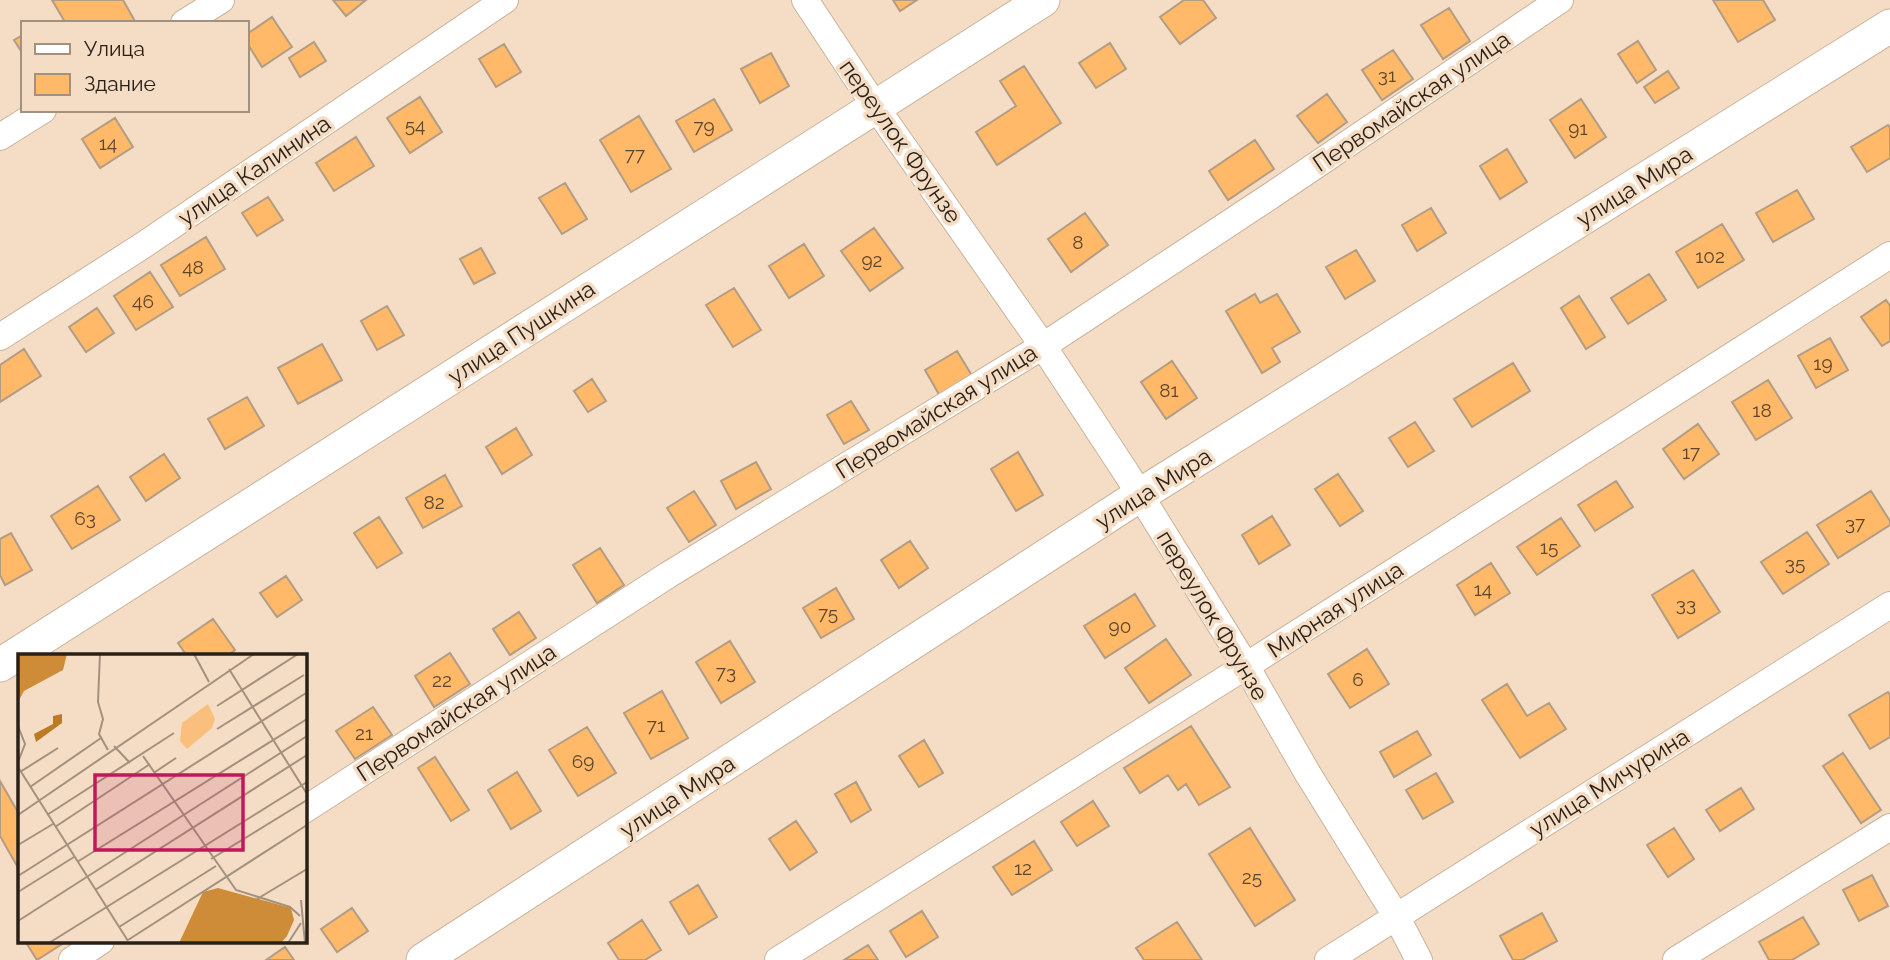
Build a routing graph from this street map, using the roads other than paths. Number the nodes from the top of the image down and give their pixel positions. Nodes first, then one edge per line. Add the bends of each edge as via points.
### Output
1 (221, 0) edge
2 (505, 0) edge
3 (805, 0) edge
4 (1043, 0) edge
5 (1560, 0) edge
6 (187, 21) edge
7 (1890, 26) edge
8 (875, 106) junction
9 (40, 112) edge
10 (0, 137) edge
11 (1890, 256) edge
12 (0, 337) edge
13 (1043, 346) junction
14 (1140, 495) junction
15 (1890, 606) edge
16 (0, 665) edge
17 (1246, 666) junction
18 (306, 809) edge
19 (1890, 827) edge
20 (1396, 916) junction
21 (100, 942) edge
22 (72, 960) edge
23 (423, 960) edge
24 (778, 960) edge
25 (1328, 960) edge
26 (1419, 960) edge
27 (1676, 960) edge

1 - 6 street
2 - 12 street, улица Калинина
3 - 8 street, переулок Фрунзе
4 - 8 street, улица Пушкина
5 - 13 street, Первомайская улица
7 - 14 street, улица Мира
8 - 13 street, переулок Фрунзе
8 - 16 street, улица Пушкина
9 - 10 street
11 - 17 street, Мирная улица
13 - 14 street, переулок Фрунзе
13 - 18 street, Первомайская улица via 668,575
14 - 17 street, переулок Фрунзе
14 - 23 street, улица Мира
15 - 20 street, улица Мичурина
17 - 20 street, переулок Фрунзе
17 - 24 street, Мирная улица
19 - 27 street
20 - 25 street, улица Мичурина
20 - 26 street, переулок Фрунзе
21 - 22 street

